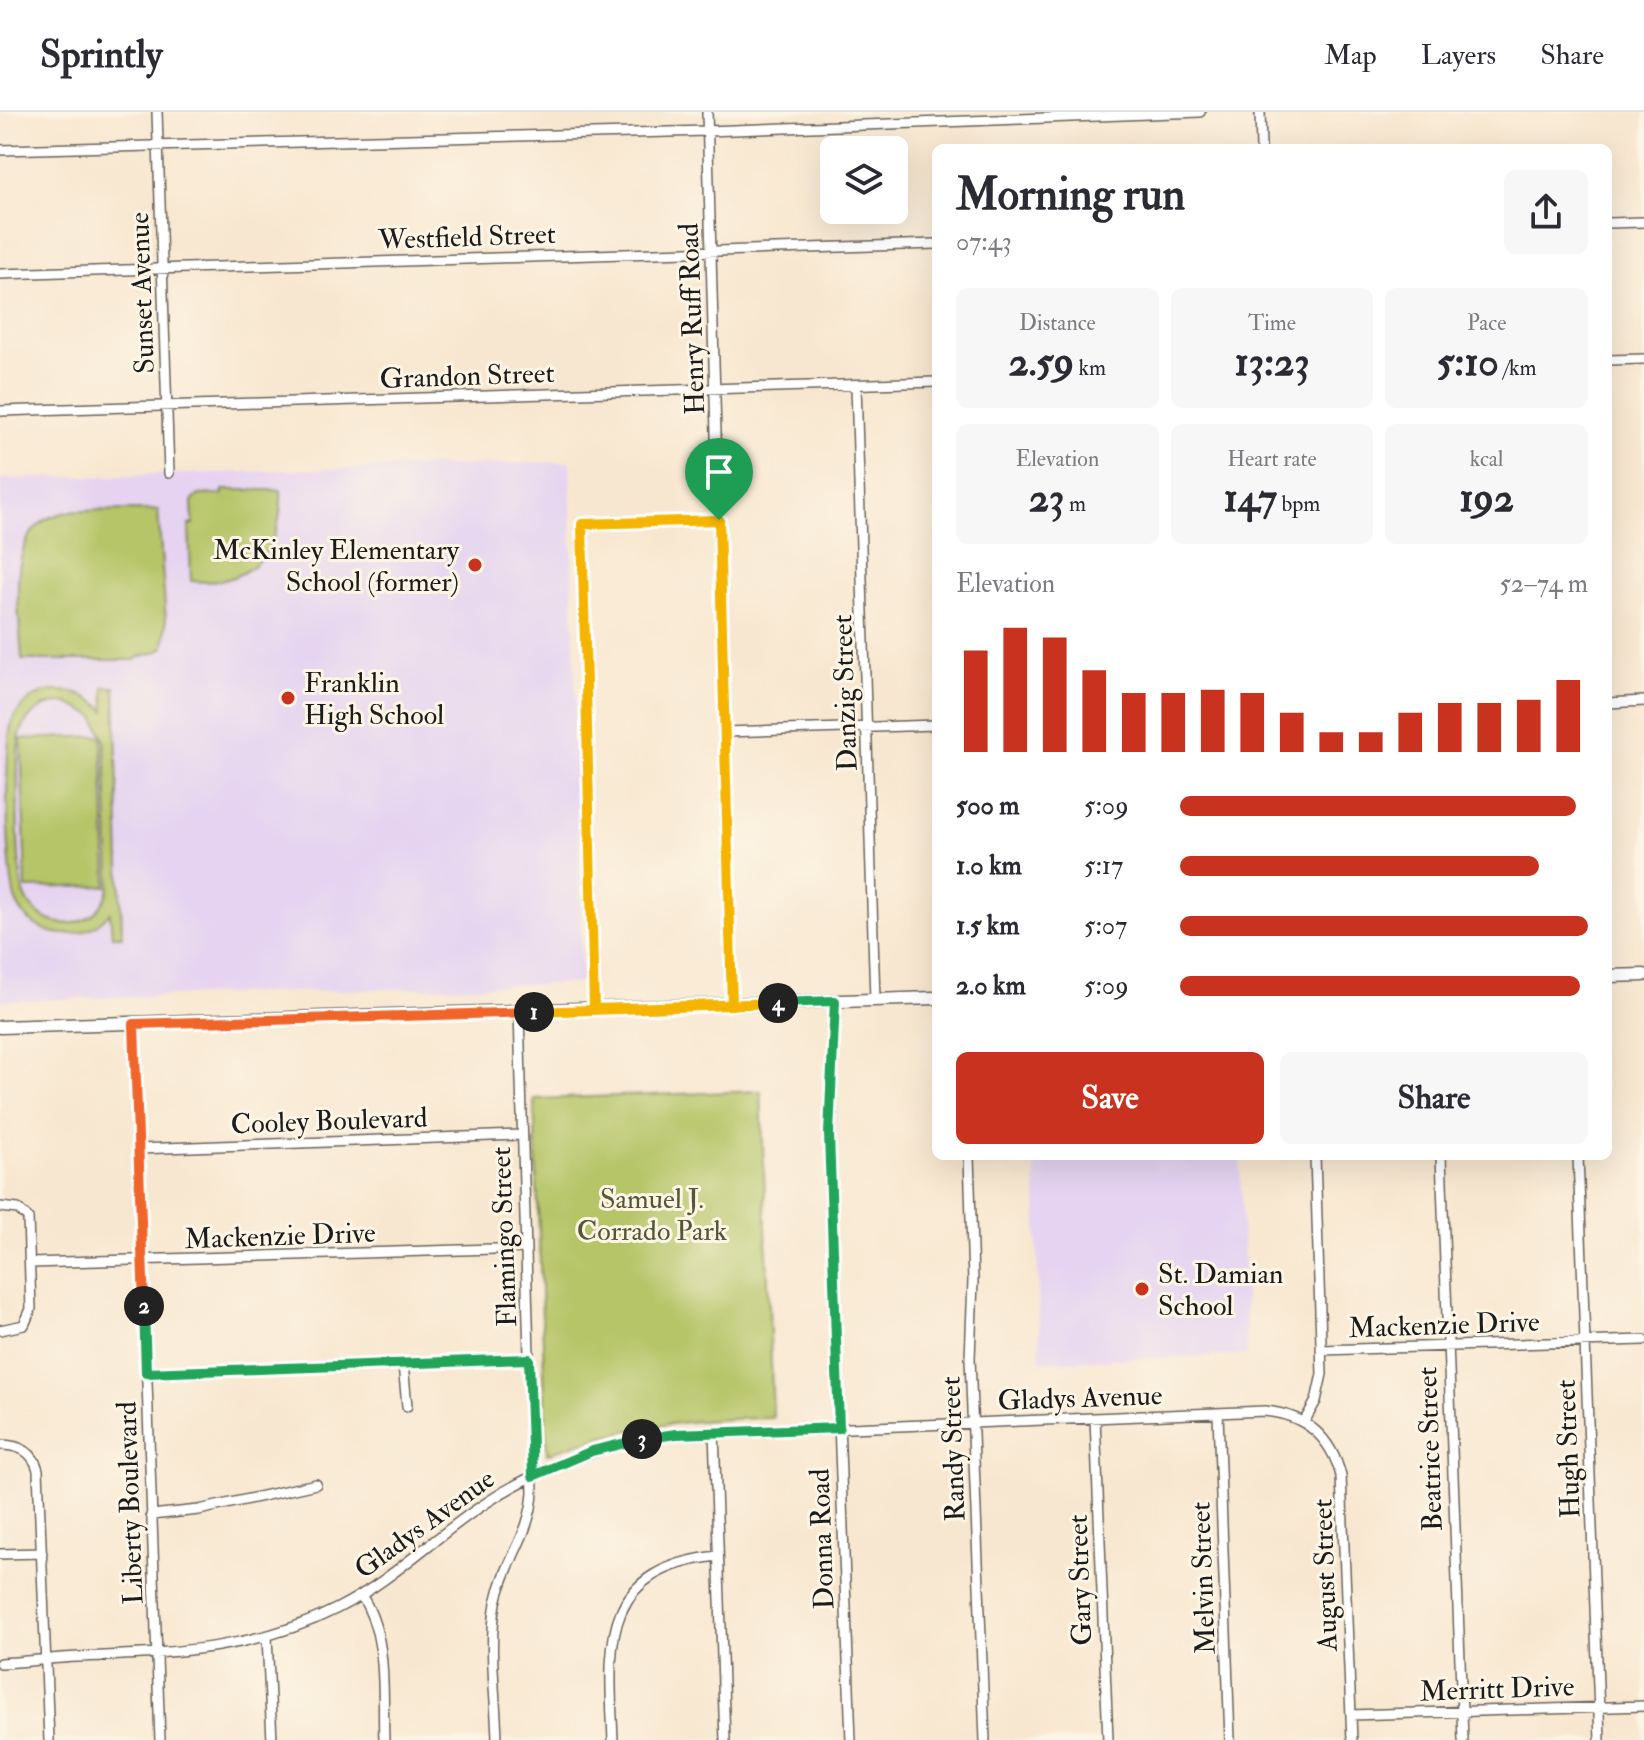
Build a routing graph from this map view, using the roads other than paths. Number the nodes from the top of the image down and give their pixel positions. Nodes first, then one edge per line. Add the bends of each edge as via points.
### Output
1 (157, 112) edge
2 (707, 112) edge
3 (1200, 112) edge
4 (1260, 112) edge
5 (707, 131) junction
6 (1261, 144) edge
7 (158, 146) junction
8 (0, 150) edge
9 (1644, 222) edge
10 (1612, 223) edge
11 (932, 244) edge
12 (712, 251) junction
13 (162, 268) junction
14 (0, 274) edge
15 (1644, 359) edge
16 (1612, 360) edge
17 (932, 382) edge
18 (856, 385) junction
19 (715, 390) junction
20 (167, 406) junction
21 (0, 411) edge
22 (169, 473) dead end
23 (719, 520) junction
24 (1644, 701) edge
25 (1612, 703) edge
26 (932, 725) edge
27 (867, 727) junction
28 (725, 732) junction
29 (1644, 975) edge
30 (1612, 976) edge
31 (932, 998) edge
32 (875, 1000) junction
33 (835, 1001) junction
34 (732, 1005) junction
35 (594, 1009) junction
36 (519, 1012) junction
37 (134, 1024) junction
38 (0, 1027) edge
39 (522, 1135) junction
40 (138, 1149) junction
41 (969, 1160) edge
42 (1315, 1160) edge
43 (1441, 1160) edge
44 (1578, 1160) edge
45 (0, 1207) edge
46 (525, 1248) junction
47 (142, 1260) junction
48 (30, 1263) junction
49 (0, 1330) edge
50 (1644, 1340) edge
51 (1584, 1342) junction
52 (1448, 1346) junction
53 (1322, 1350) junction
54 (529, 1359) junction
55 (403, 1364) junction
56 (146, 1373) junction
57 (407, 1406) dead end
58 (1218, 1414) junction
59 (1095, 1418) junction
60 (1304, 1422) junction
61 (972, 1423) junction
62 (839, 1428) junction
63 (714, 1432) junction
64 (0, 1445) edge
65 (533, 1476) junction
66 (316, 1484) dead end
67 (151, 1515) junction
68 (42, 1553) junction
69 (0, 1554) edge
70 (718, 1556) junction
71 (361, 1595) junction
72 (267, 1637) junction
73 (157, 1654) junction
74 (45, 1660) junction
75 (0, 1663) edge
76 (1644, 1706) edge
77 (1598, 1707) junction
78 (1462, 1711) junction
79 (1351, 1715) junction
80 (49, 1740) edge
81 (160, 1740) edge
82 (272, 1740) edge
83 (384, 1740) edge
84 (497, 1740) edge
85 (613, 1740) edge
86 (725, 1740) edge
87 (851, 1740) edge
88 (985, 1740) edge
89 (1108, 1740) edge
90 (1230, 1740) edge
91 (1352, 1740) edge
92 (1463, 1740) edge
93 (1600, 1740) edge

1 - 7 street, Sunset Avenue
2 - 5 street, Henry Ruff Road
3 - 5 street
4 - 6 street
5 - 7 street
5 - 12 street, Henry Ruff Road
7 - 8 street
7 - 13 street, Sunset Avenue
9 - 10 street
11 - 12 street, Westfield Street
12 - 13 street, Westfield Street
12 - 19 street, Henry Ruff Road
13 - 14 street, Westfield Street
13 - 20 street, Sunset Avenue
15 - 16 street
17 - 18 street, Grandon Street
18 - 19 street, Grandon Street
18 - 27 street, Danzig Street
19 - 20 street, Grandon Street
19 - 23 street, Henry Ruff Road
20 - 21 street, Grandon Street
20 - 22 street, Sunset Avenue
23 - 28 street, Henry Ruff Road
23 - 35 street via 582,524
24 - 25 street
26 - 27 street
27 - 28 street
27 - 32 street, Danzig Street
28 - 34 street, Henry Ruff Road
29 - 30 street
31 - 32 street
32 - 33 street
33 - 34 street
33 - 62 street, Donna Road via 829,1134
34 - 35 street
35 - 36 street
36 - 37 street
36 - 39 street, Flamingo Street
37 - 38 street
37 - 40 street, Liberty Boulevard
39 - 40 street, Cooley Boulevard
39 - 46 street, Flamingo Street
40 - 47 street, Liberty Boulevard
41 - 61 street, Randy Street
42 - 53 street
43 - 52 street, Beatrice Street
44 - 51 street, Hugh Street
45 - 48 street via 18,1209 28,1218
46 - 47 street, Mackenzie Drive
46 - 54 street, Flamingo Street
47 - 48 street, Mackenzie Drive
47 - 56 street, Liberty Boulevard
48 - 49 street via 29,1318 17,1329
50 - 51 street, Mackenzie Drive
51 - 52 street, Mackenzie Drive
51 - 77 street, Hugh Street
52 - 53 street, Mackenzie Drive
52 - 78 street, Beatrice Street
53 - 60 street, Mackenzie Drive via 1320,1389
54 - 55 street
54 - 65 street, Flamingo Street
55 - 56 street
55 - 57 street
56 - 67 street, Liberty Boulevard
58 - 59 street, Gladys Avenue
58 - 60 street, Gladys Avenue via 1265,1411
58 - 90 street, Melvin Street
59 - 61 street, Gladys Avenue
59 - 89 street, Gary Street
60 - 79 street, August Street via 1329,1445 1341,1476
61 - 62 street, Gladys Avenue
61 - 88 street, Randy Street
62 - 63 street, Gladys Avenue
62 - 87 street, Donna Road
63 - 65 street, Gladys Avenue via 617,1444
63 - 70 street
64 - 68 street via 29,1453 38,1470
65 - 71 street, Gladys Avenue via 485,1503
65 - 84 street, Flamingo Street via 529,1524 496,1602
66 - 67 street
67 - 73 street, Liberty Boulevard
68 - 69 street
68 - 74 street
70 - 85 street via 664,1569 638,1588 621,1611 610,1644
70 - 86 street
71 - 72 street, Gladys Avenue
71 - 83 street via 380,1642
72 - 73 street, Gladys Avenue via 216,1649
72 - 82 street
73 - 74 street, Gladys Avenue
73 - 81 street, Liberty Boulevard
74 - 75 street, Gladys Avenue
74 - 80 street
76 - 77 street, Merritt Drive
77 - 78 street, Merritt Drive
77 - 93 street, Hugh Street
78 - 79 street, Merritt Drive
78 - 92 street, Beatrice Street
79 - 91 street, August Street

